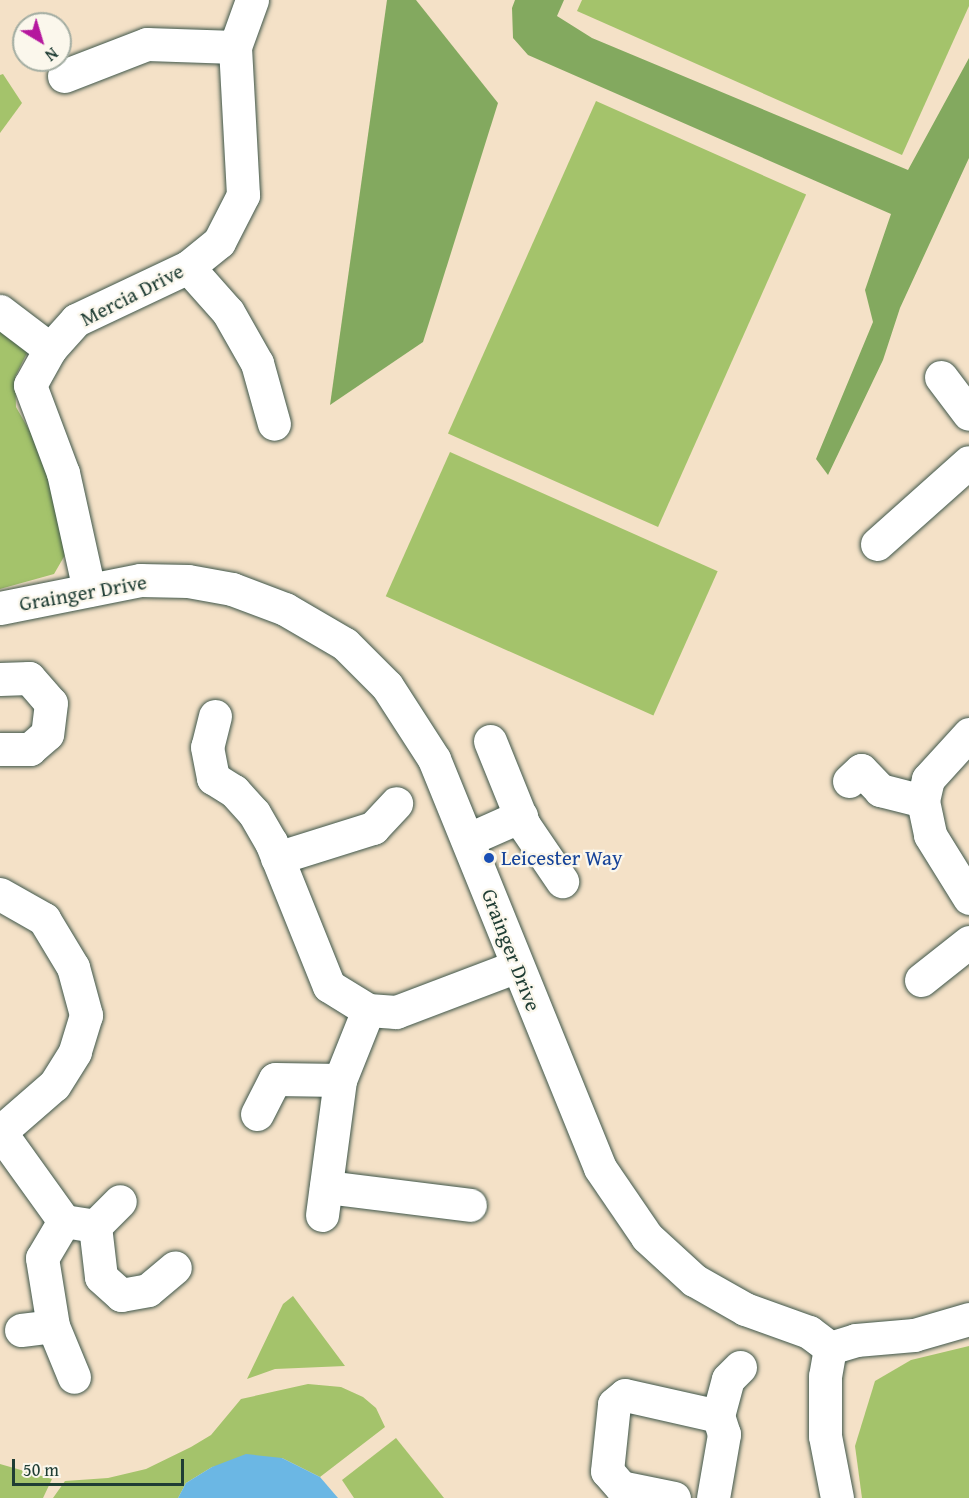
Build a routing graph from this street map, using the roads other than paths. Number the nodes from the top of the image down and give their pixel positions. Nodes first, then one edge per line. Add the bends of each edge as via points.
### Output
1 (252, 0) edge
2 (235, 47) junction
3 (64, 76) dead end
4 (188, 267) junction
5 (0, 311) edge
6 (50, 349) junction
7 (941, 377) dead end
8 (969, 414) edge
9 (274, 424) dead end
10 (969, 462) edge
11 (877, 544) dead end
12 (89, 590) junction
13 (0, 608) edge
14 (0, 680) edge
15 (215, 717) dead end
16 (969, 734) edge
17 (490, 741) dead end
18 (0, 749) edge
19 (849, 781) dead end
20 (923, 801) junction
21 (396, 803) dead end
22 (521, 816) junction
23 (469, 839) junction
24 (274, 850) junction
25 (562, 881) dead end
26 (0, 894) edge
27 (969, 898) edge
28 (969, 942) edge
29 (517, 966) junction
30 (921, 980) dead end
31 (368, 1010) junction
32 (340, 1080) junction
33 (257, 1114) dead end
34 (0, 1132) edge
35 (120, 1201) dead end
36 (470, 1205) dead end
37 (80, 1224) junction
38 (175, 1267) dead end
39 (969, 1319) edge
40 (53, 1326) junction
41 (21, 1330) dead end
42 (830, 1348) junction
43 (740, 1367) dead end
44 (74, 1377) dead end
45 (718, 1416) junction
46 (674, 1498) edge
47 (713, 1498) edge
48 (837, 1498) edge

1 - 2 street, Mercia Drive
2 - 3 street via 147,44
2 - 4 street, Mercia Drive via 243,195 219,242
4 - 6 street, Mercia Drive via 76,320
4 - 9 street via 228,312 256,363
5 - 6 street
6 - 12 street, Mercia Drive via 30,385 63,473
7 - 8 street
10 - 11 street
12 - 13 street, Grainger Drive
12 - 23 street, Grainger Drive via 141,580 188,581 232,589 314,624 345,644 387,686 412,720
14 - 18 street via 29,678 51,703 46,734 30,749
15 - 24 street via 207,747 213,778 234,791 254,813
16 - 20 street via 928,779
17 - 22 street
19 - 20 street via 861,770 880,790
20 - 27 street via 930,835
21 - 24 street via 372,828
22 - 23 street
22 - 25 street
23 - 29 street, Grainger Drive
24 - 31 street via 329,986
26 - 34 street via 44,919 74,968 86,1015 75,1052 54,1085
28 - 30 street
29 - 31 street via 420,1005 396,1012
29 - 42 street, Grainger Drive via 600,1168 647,1237 694,1280 744,1309 809,1332
31 - 32 street
32 - 33 street via 274,1079
32 - 36 street via 324,1201
34 - 37 street
35 - 37 street
37 - 38 street via 101,1277 121,1295 148,1290
37 - 40 street via 42,1258
39 - 42 street via 914,1335 856,1340
40 - 41 street
40 - 44 street
42 - 48 street via 825,1376 825,1436
43 - 45 street via 728,1379
45 - 46 street via 626,1395 614,1404 606,1471 621,1487
45 - 47 street via 724,1434

